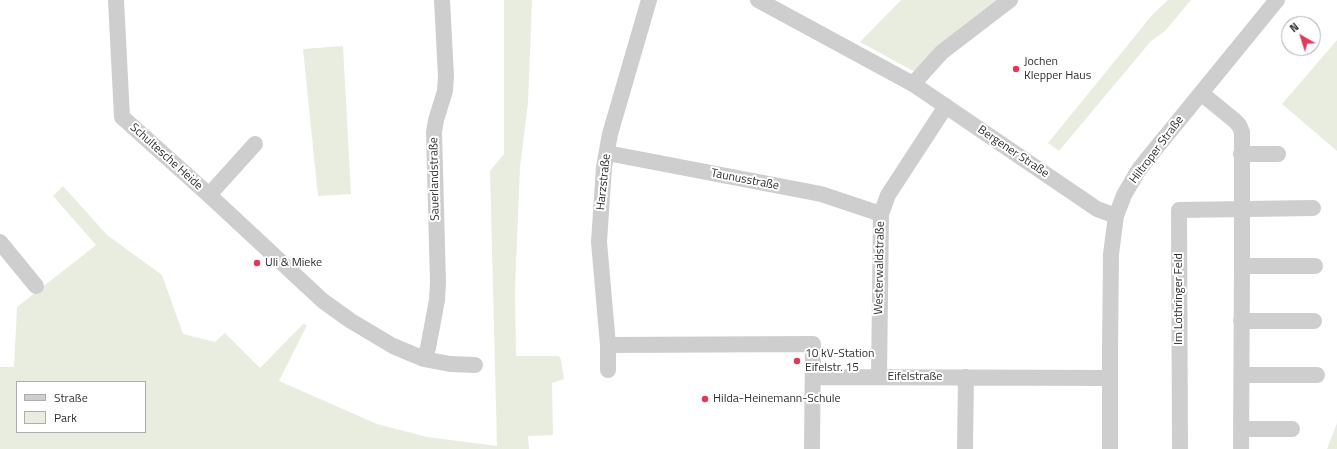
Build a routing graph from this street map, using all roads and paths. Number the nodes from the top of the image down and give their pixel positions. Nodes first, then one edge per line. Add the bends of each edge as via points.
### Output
1 (116, 0) edge
2 (442, 0) edge
3 (648, 0) edge
4 (758, 0) edge
5 (1010, 0) edge
6 (1277, 0) edge
7 (912, 84) junction
8 (1201, 93) junction
9 (946, 106) junction
10 (255, 144) dead end
11 (607, 153) junction
12 (1241, 154) junction
13 (1278, 154) dead end
14 (209, 195) junction
15 (1313, 208) dead end
16 (1241, 209) junction
17 (881, 214) junction
18 (1116, 216) junction
19 (0, 242) edge
20 (1242, 266) junction
21 (1315, 266) dead end
22 (36, 286) dead end
23 (1241, 321) junction
24 (1314, 321) dead end
25 (608, 345) junction
26 (424, 359) junction
27 (475, 365) dead end
28 (608, 370) dead end
29 (1242, 375) junction
30 (1317, 375) dead end
31 (812, 377) junction
32 (879, 377) junction
33 (966, 377) junction
34 (1110, 378) junction
35 (1241, 429) junction
36 (1292, 429) dead end
37 (812, 449) edge
38 (965, 449) edge
39 (1110, 449) edge
40 (1180, 449) edge
41 (1241, 449) edge

1 - 14 street, Schultesche Heide via 122,117
2 - 26 street, Sauerlandstraße via 446,76 445,91 434,132 438,283 437,300
3 - 11 street, Harzstraße via 610,134
4 - 7 street, Bergener Straße
5 - 7 street via 942,52
6 - 8 street, Hiltroper Straße
7 - 9 street, Bergener Straße
8 - 12 street via 1239,125 1242,132
8 - 18 street, Hiltroper Straße via 1138,171 1124,195
9 - 17 street, Westerwaldstraße via 888,195
9 - 18 street, Bergener Straße via 1097,209
10 - 14 street, Schultesche Heide
11 - 17 street, Taunusstraße via 821,194
11 - 25 street, Harzstraße via 599,242
12 - 13 street
12 - 16 street
14 - 26 street, Schultesche Heide via 323,301 393,346
15 - 16 street, Im Lothringer Feld
16 - 20 street
16 - 40 street, Im Lothringer Feld via 1179,210
17 - 32 street, Westerwaldstraße
18 - 34 street, Hiltroper Straße via 1111,254
19 - 22 street
20 - 21 street
20 - 23 street
23 - 24 street
23 - 29 street
25 - 28 street, Harzstraße
25 - 31 street via 813,344
26 - 27 street, Schultesche Heide
29 - 30 street
29 - 35 street
31 - 32 street, Eifelstraße
31 - 37 street
32 - 33 street, Eifelstraße
33 - 34 street, Eifelstraße
33 - 38 street
34 - 39 street, Hiltroper Straße
35 - 36 street
35 - 41 street

